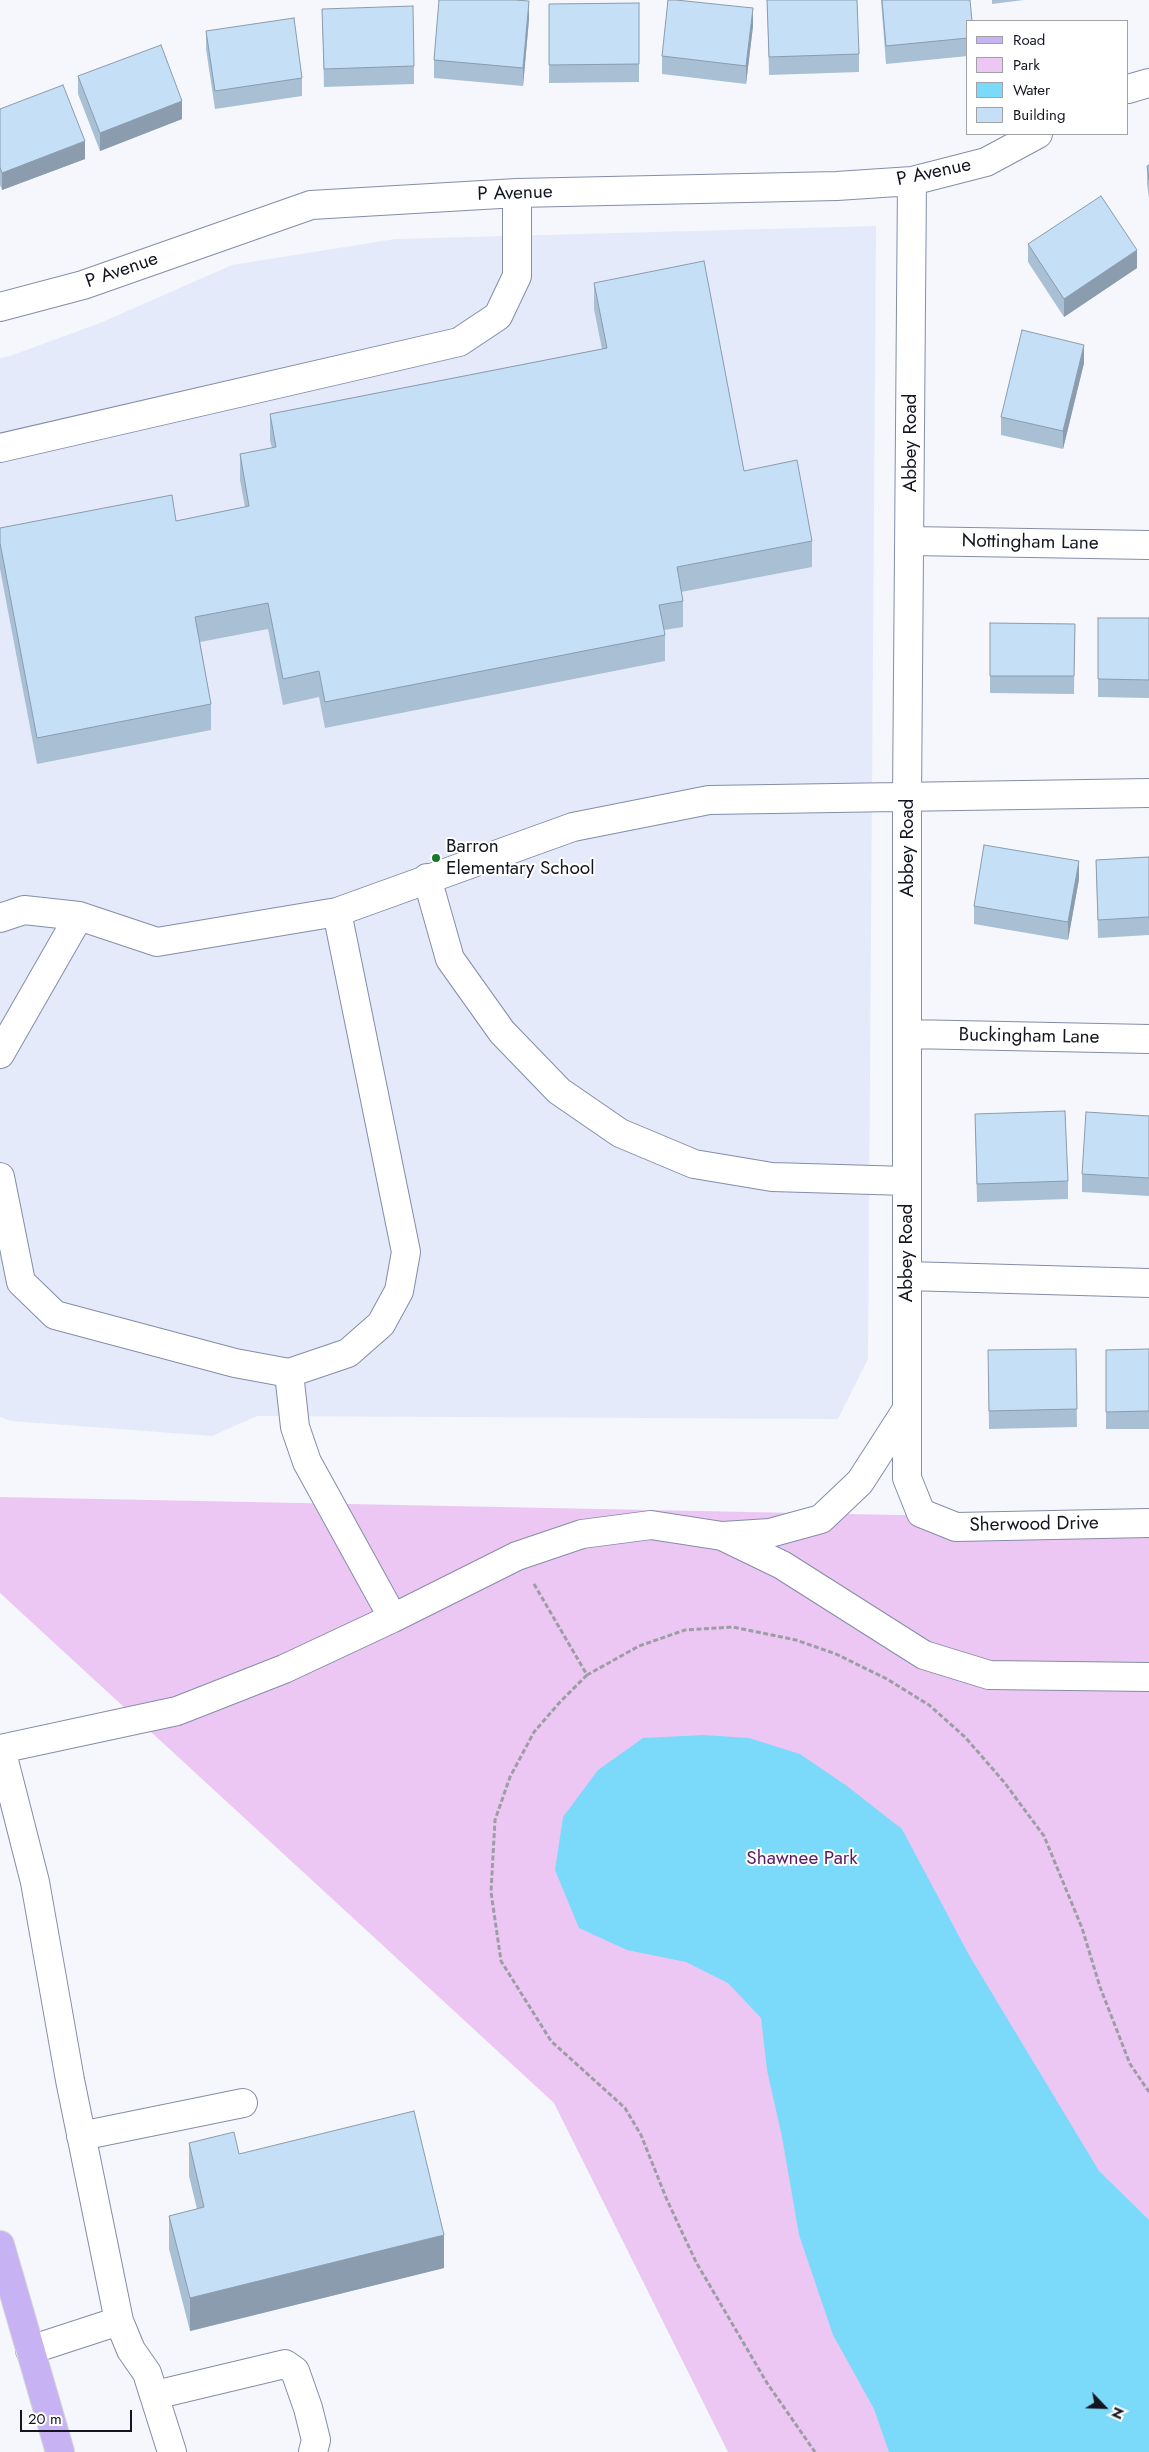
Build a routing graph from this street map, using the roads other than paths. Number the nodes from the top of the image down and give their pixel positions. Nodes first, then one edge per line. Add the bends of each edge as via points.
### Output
1 (1149, 83) edge
2 (1129, 89) edge
3 (1036, 135) edge
4 (912, 181) junction
5 (517, 194) junction
6 (0, 307) edge
7 (0, 448) edge
8 (910, 541) junction
9 (1149, 544) edge
10 (1149, 793) edge
11 (907, 797) junction
12 (427, 878) junction
13 (337, 912) junction
14 (79, 916) junction
15 (0, 918) edge
16 (908, 1034) junction
17 (1149, 1040) edge
18 (0, 1054) edge
19 (0, 1177) edge
20 (907, 1181) junction
21 (907, 1276) junction
22 (1149, 1283) edge
23 (289, 1373) junction
24 (907, 1409) junction
25 (921, 1513) joint
26 (1149, 1523) edge
27 (722, 1536) junction
28 (393, 1618) junction
29 (1149, 1677) edge
30 (0, 1749) edge
31 (243, 2103) dead end
32 (81, 2136) junction
33 (0, 2245) edge
34 (119, 2320) junction
35 (30, 2350) junction
36 (155, 2395) junction
37 (60, 2452) edge
38 (172, 2452) edge
39 (313, 2452) edge

1 - 2 street
3 - 4 street, P Avenue via 986,162
4 - 5 street, P Avenue via 837,186
4 - 8 street, Abbey Road
5 - 6 street, P Avenue via 311,205 83,285
5 - 7 street via 517,276 498,316 459,342
8 - 9 street, Nottingham Lane
8 - 11 street, Abbey Road
10 - 11 street
11 - 12 street via 708,800 573,827
11 - 16 street, Abbey Road
12 - 13 street
12 - 20 street via 450,959 502,1032 559,1091 620,1133 704,1166 772,1177
13 - 14 street via 157,942
13 - 23 street via 406,1252 399,1291 381,1324 348,1352
14 - 15 street via 24,910
14 - 18 street
16 - 17 street, Buckingham Lane
16 - 20 street, Abbey Road
19 - 23 street via 21,1282 55,1315 235,1363
20 - 21 street, Abbey Road
21 - 22 street
21 - 24 street, Abbey Road
23 - 28 street via 295,1427 308,1462
24 - 25 street, Abbey Road via 907,1478
24 - 27 street via 860,1482 821,1519 770,1533
25 - 26 street, Sherwood Drive via 956,1527
27 - 28 street via 651,1525 582,1534 517,1556
27 - 29 street via 782,1565 924,1655 989,1675
28 - 30 street via 284,1669 178,1712
30 - 32 street via 35,1882
31 - 32 street
32 - 34 street
33 - 35 main road
34 - 35 street
34 - 36 street
35 - 37 main road
36 - 38 street
36 - 39 street via 285,2364 296,2371 308,2408 316,2440

